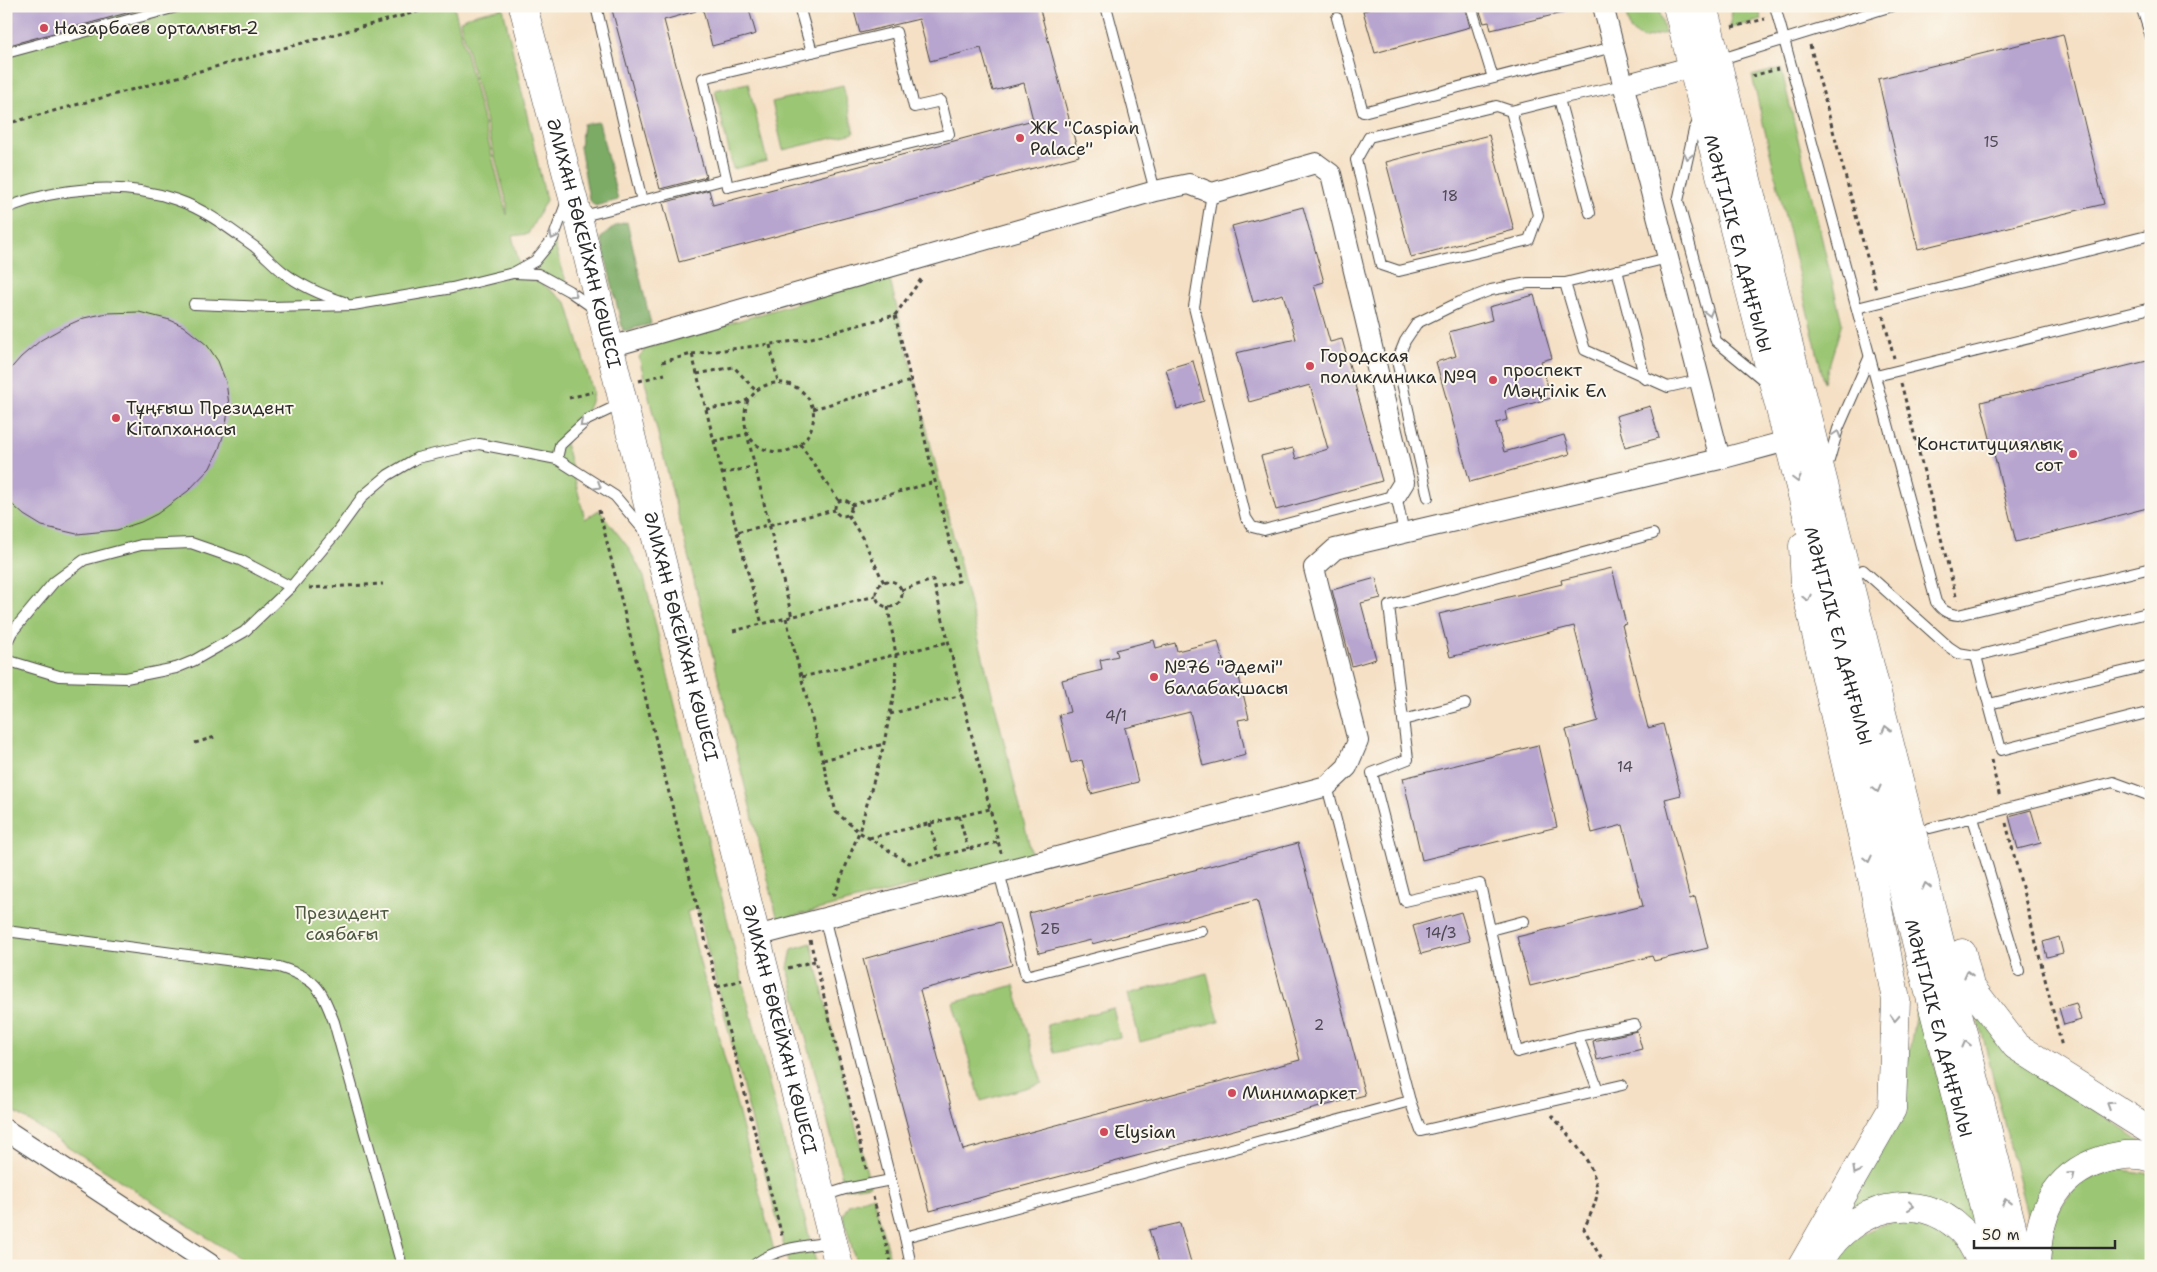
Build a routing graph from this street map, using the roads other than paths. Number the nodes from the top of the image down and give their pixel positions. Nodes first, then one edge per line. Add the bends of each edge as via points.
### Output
1 (180, 6) edge
2 (523, 6) edge
3 (596, 6) edge
4 (799, 6) edge
5 (1106, 6) edge
6 (1471, 6) edge
7 (1603, 6) edge
8 (1677, 6) edge
9 (1892, 6) edge
10 (2141, 6) edge
11 (1776, 11) edge
12 (1712, 16) edge
13 (1337, 18) dead end
14 (2151, 37) edge
15 (1784, 40) junction
16 (1613, 47) junction
17 (812, 52) junction
18 (6, 53) edge
19 (1705, 64) junction
20 (1493, 78) junction
21 (1624, 85) junction
22 (1559, 99) junction
23 (1704, 110) junction
24 (1511, 111) junction
25 (726, 179) junction
26 (571, 191) junction
27 (1155, 191) junction
28 (1212, 193) junction
29 (642, 201) junction
30 (6, 208) edge
31 (1590, 213) dead end
32 (578, 217) junction
33 (2151, 236) edge
34 (1668, 258) junction
35 (1617, 270) junction
36 (513, 273) junction
37 (1565, 283) junction
38 (194, 304) dead end
39 (353, 305) junction
40 (1857, 308) junction
41 (2151, 308) edge
42 (602, 313) junction
43 (610, 347) junction
44 (1870, 356) junction
45 (1876, 376) junction
46 (1645, 379) junction
47 (1699, 380) junction
48 (1774, 389) junction
49 (630, 392) junction
50 (1787, 441) junction
51 (1720, 458) junction
52 (557, 459) junction
53 (1823, 480) junction
54 (1396, 495) junction
55 (1428, 496) dead end
56 (1819, 512) junction
57 (1404, 533) junction
58 (1653, 534) dead end
59 (658, 546) junction
60 (2151, 568) edge
61 (1863, 570) junction
62 (291, 587) junction
63 (2151, 612) edge
64 (6, 644) edge
65 (1976, 656) junction
66 (6, 660) edge
67 (2151, 665) edge
68 (1465, 704) dead end
69 (1989, 704) junction
70 (2151, 712) edge
71 (1403, 720) junction
72 (1327, 786) junction
73 (2151, 796) edge
74 (1930, 828) junction
75 (1002, 871) junction
76 (816, 920) junction
77 (1524, 921) dead end
78 (1490, 930) junction
79 (6, 931) edge
80 (1202, 931) dead end
81 (756, 936) junction
82 (2019, 971) dead end
83 (1635, 1025) dead end
84 (1578, 1036) junction
85 (1622, 1085) dead end
86 (1598, 1090) junction
87 (1410, 1101) junction
88 (6, 1130) edge
89 (2151, 1131) edge
90 (2151, 1158) edge
91 (891, 1180) junction
92 (822, 1196) junction
93 (905, 1237) junction
94 (836, 1254) edge
95 (213, 1266) edge
96 (402, 1266) edge
97 (753, 1266) edge
98 (911, 1266) edge
99 (1802, 1266) edge
100 (1817, 1266) edge
101 (1984, 1266) edge
102 (1999, 1266) edge
103 (2022, 1266) edge
104 (2036, 1266) edge

1 - 18 lane
2 - 26 main road, ӘЛИХАН БӨКЕЙХАН КӨШЕСІ
3 - 29 lane
4 - 17 lane
5 - 27 lane
6 - 20 lane
7 - 16 street
8 - 19 main road, МӘҢГІЛІК ЕЛ ДАҢҒЫЛЫ
9 - 15 lane
10 - 14 lane
11 - 15 lane
12 - 19 main road, МӘҢГІЛІК ЕЛ ДАҢҒЫЛЫ
13 - 20 lane via 1363,112
15 - 19 lane
15 - 40 lane
16 - 20 lane
16 - 21 street
17 - 25 lane via 702,78
17 - 25 lane via 896,32 914,107 941,101 949,134 728,187
19 - 21 street
19 - 23 main road, МӘҢГІЛІК ЕЛ ДАҢҒЫЛЫ
19 - 53 main road, МӘҢГІЛІК ЕЛ ДАҢҒЫЛЫ
21 - 22 lane
21 - 34 street
22 - 24 lane
22 - 31 lane
23 - 48 main road, МӘҢГІЛІК ЕЛ ДАҢҒЫЛЫ
23 -> 48 lane via 1694,130 1678,201 1716,341
24 - 24 lane via 1496,106 1369,137 1356,160 1381,265 1399,271 1529,240 1538,215
25 - 29 lane
26 - 32 main road, ӘЛИХАН БӨКЕЙХАН КӨШЕСІ
26 -> 36 lane via 553,239 535,261
27 - 28 street via 1189,184
27 - 43 street
28 - 54 street via 1316,163 1331,174 1404,482
28 - 54 lane via 1194,307 1246,518 1252,526 1264,530
29 - 32 lane
30 - 39 lane via 30,198 88,189 140,191 177,200 213,217 284,273 316,293
32 - 42 main road, ӘЛИХАН БӨКЕЙХАН КӨШЕСІ
33 - 40 lane
34 - 35 lane
34 - 47 street
35 - 37 lane
35 - 46 lane
36 - 39 lane via 452,288
36 -> 42 lane via 538,274
37 - 46 lane via 1585,350
37 - 55 lane via 1528,283 1484,293 1417,323 1397,361
38 - 39 lane via 271,307
40 - 44 lane
41 - 45 lane
42 - 43 main road, ӘЛИХАН БӨКЕЙХАН КӨШЕСІ
43 - 49 main road, ӘЛИХАН БӨКЕЙХАН КӨШЕСІ
44 - 45 lane
53 -> 44 lane via 1838,429
45 - 60 lane via 1936,602 1942,610 1958,615
46 - 47 lane via 1668,388
47 - 51 street
48 - 50 main road, МӘҢГІЛІК ЕЛ ДАҢҒЫЛЫ
49 -> 52 lane via 587,420 560,445
49 - 59 main road, ӘЛИХАН БӨКЕЙХАН КӨШЕСІ
50 - 51 street
50 -> 56 main road, МӘҢГІЛІК ЕЛ ДАҢҒЫЛЫ
51 - 57 street
52 -> 59 lane via 615,496
52 - 62 lane via 479,444 417,458 388,475 363,496
53 - 56 main road, МӘҢГІЛІК ЕЛ ДАҢҒЫЛЫ
54 - 57 lane
56 - 61 main road
56 -> 99 main road via 1802,554 1805,586 1873,883 1896,1000 1892,1108
56 -> 102 main road, МӘҢГІЛІК ЕЛ ДАҢҒЫЛЫ
103 -> 56 main road, МӘҢГІЛІК ЕЛ ДАҢҒЫЛЫ
57 - 72 street via 1335,549 1314,568 1358,741 1347,767
58 - 71 lane via 1389,606
59 - 81 main road, ӘЛИХАН БӨКЕЙХАН КӨШЕСІ
61 - 65 lane via 1949,647
61 - 74 main road
62 - 64 lane via 240,560 191,542 141,545 84,560 54,582 12,632
62 - 66 lane via 244,632 176,668 126,678 59,676
63 - 65 lane
65 - 69 lane
67 - 69 lane
68 - 71 lane
69 - 70 lane via 2001,750
71 - 78 lane via 1408,759 1372,774 1405,901 1480,884
72 - 75 street
72 - 87 lane
73 - 74 lane via 2113,782
74 - 82 lane via 1972,818
89 -> 74 main road via 2016,1046 1970,986
75 - 76 street
75 - 80 lane via 1026,976
76 - 81 street
76 - 91 lane
77 - 78 lane
78 - 84 lane via 1517,1052
79 - 96 lane via 279,967 303,975 325,998 334,1022
81 - 92 main road, ӘЛИХАН БӨКЕЙХАН КӨШЕСІ
83 - 84 lane
84 - 86 lane
85 - 86 lane
86 - 87 lane via 1421,1131
87 - 93 lane
88 - 95 street
104 -> 90 main road via 2040,1225 2053,1196 2065,1182 2078,1170 2114,1156
91 - 92 lane
91 - 93 lane
92 - 94 main road, ӘЛИХАН БӨКЕЙХАН КӨШЕСІ
93 - 98 lane
94 - 97 lane via 786,1249
100 -> 101 main road via 1830,1244 1850,1225 1884,1208 1902,1205 1930,1211 1954,1223 1963,1231

